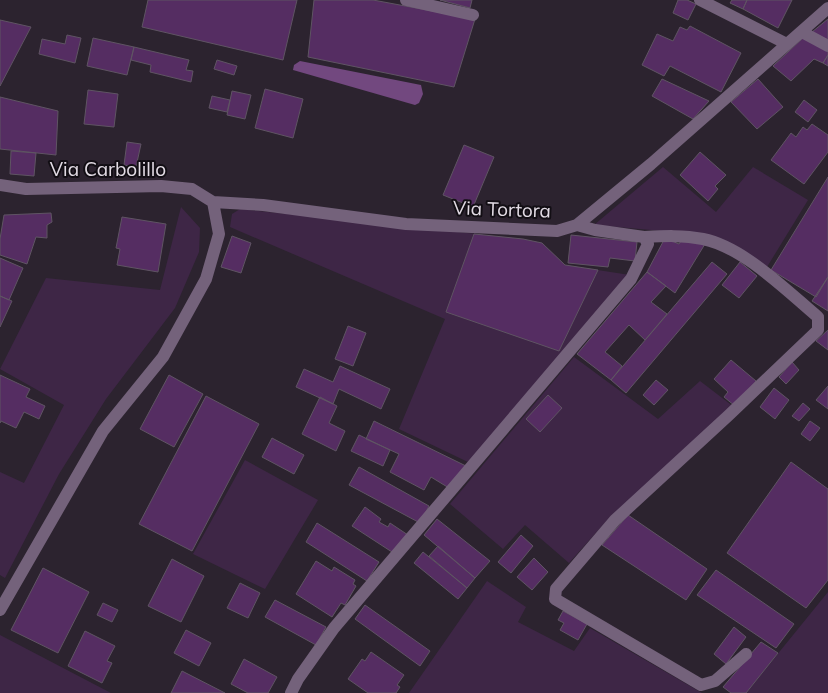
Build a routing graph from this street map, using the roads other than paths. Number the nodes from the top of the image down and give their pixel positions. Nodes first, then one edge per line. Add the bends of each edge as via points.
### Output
1 (406, 0) edge
2 (700, 0) edge
3 (828, 8) edge
4 (473, 15) dead end
5 (802, 32) junction
6 (788, 44) junction
7 (828, 46) edge
8 (1, 188) edge
9 (213, 202) junction
10 (578, 225) junction
11 (644, 237) junction
12 (0, 610) edge
13 (746, 654) dead end
14 (291, 693) edge

1 - 4 street
2 - 6 street
3 - 5 street, Via Tortora
5 - 6 street, Via Tortora
5 - 7 street
6 - 10 street, Via Tortora
8 - 9 street, Via Carbolillo via 161,186 192,190
9 - 10 street, Via Tortora via 416,224 557,231
9 - 12 street via 219,234 206,279 163,357 103,431
10 - 11 street
11 - 13 street via 704,239 730,250 759,267 818,317 818,330 615,520 556,589 555,599 701,685 715,682
11 - 14 street via 648,244 631,280 334,628

